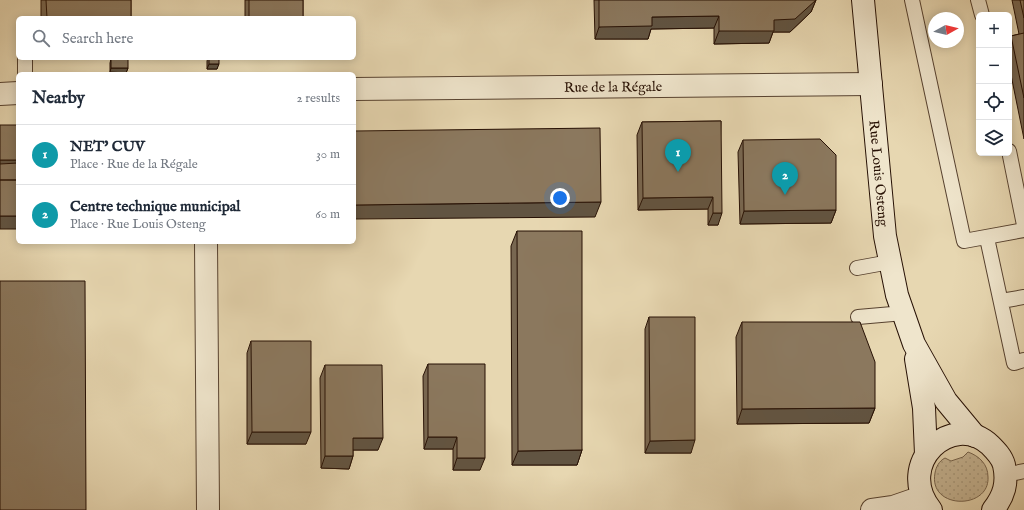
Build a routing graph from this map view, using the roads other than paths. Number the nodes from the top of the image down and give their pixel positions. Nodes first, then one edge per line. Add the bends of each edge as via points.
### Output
1 (863, 0) edge
2 (912, 0) edge
3 (978, 0) edge
4 (981, 12) edge
5 (25, 60) edge
6 (25, 72) edge
7 (871, 84) junction
8 (356, 90) edge
9 (16, 93) edge
10 (0, 94) edge
11 (1010, 156) edge
12 (1024, 225) edge
13 (1024, 230) edge
14 (987, 238) junction
15 (206, 244) edge
16 (890, 262) junction
17 (856, 268) dead end
18 (1024, 297) edge
19 (1001, 301) junction
20 (904, 313) junction
21 (858, 317) dead end
22 (914, 344) junction
23 (1024, 360) edge
24 (975, 436) junction
25 (926, 454) junction
26 (1015, 473) edge
27 (927, 504) edge
28 (999, 507) edge
29 (208, 510) edge
30 (872, 510) edge

1 - 7 street, Rue Louis Osteng
2 - 14 lane via 964,242
3 - 4 lane
5 - 6 lane
7 - 8 street, Rue de la Régale
7 - 16 street, Rue Louis Osteng
9 - 10 street
11 - 12 lane
13 - 14 lane
14 - 19 lane
15 - 29 street
16 - 17 lane
16 - 20 street, Rue Louis Osteng
18 - 19 lane
19 - 23 lane via 1014,363
20 - 21 lane
20 - 22 street, Rue Louis Osteng
22 - 24 street, Rue Louis Osteng via 946,401
22 - 25 street, Rue Louis Osteng via 924,408
24 - 25 street via 948,437 935,444
24 - 26 street via 997,451 1003,462
25 - 27 street via 920,467 919,482
26 - 28 street via 1005,488
27 - 30 street

